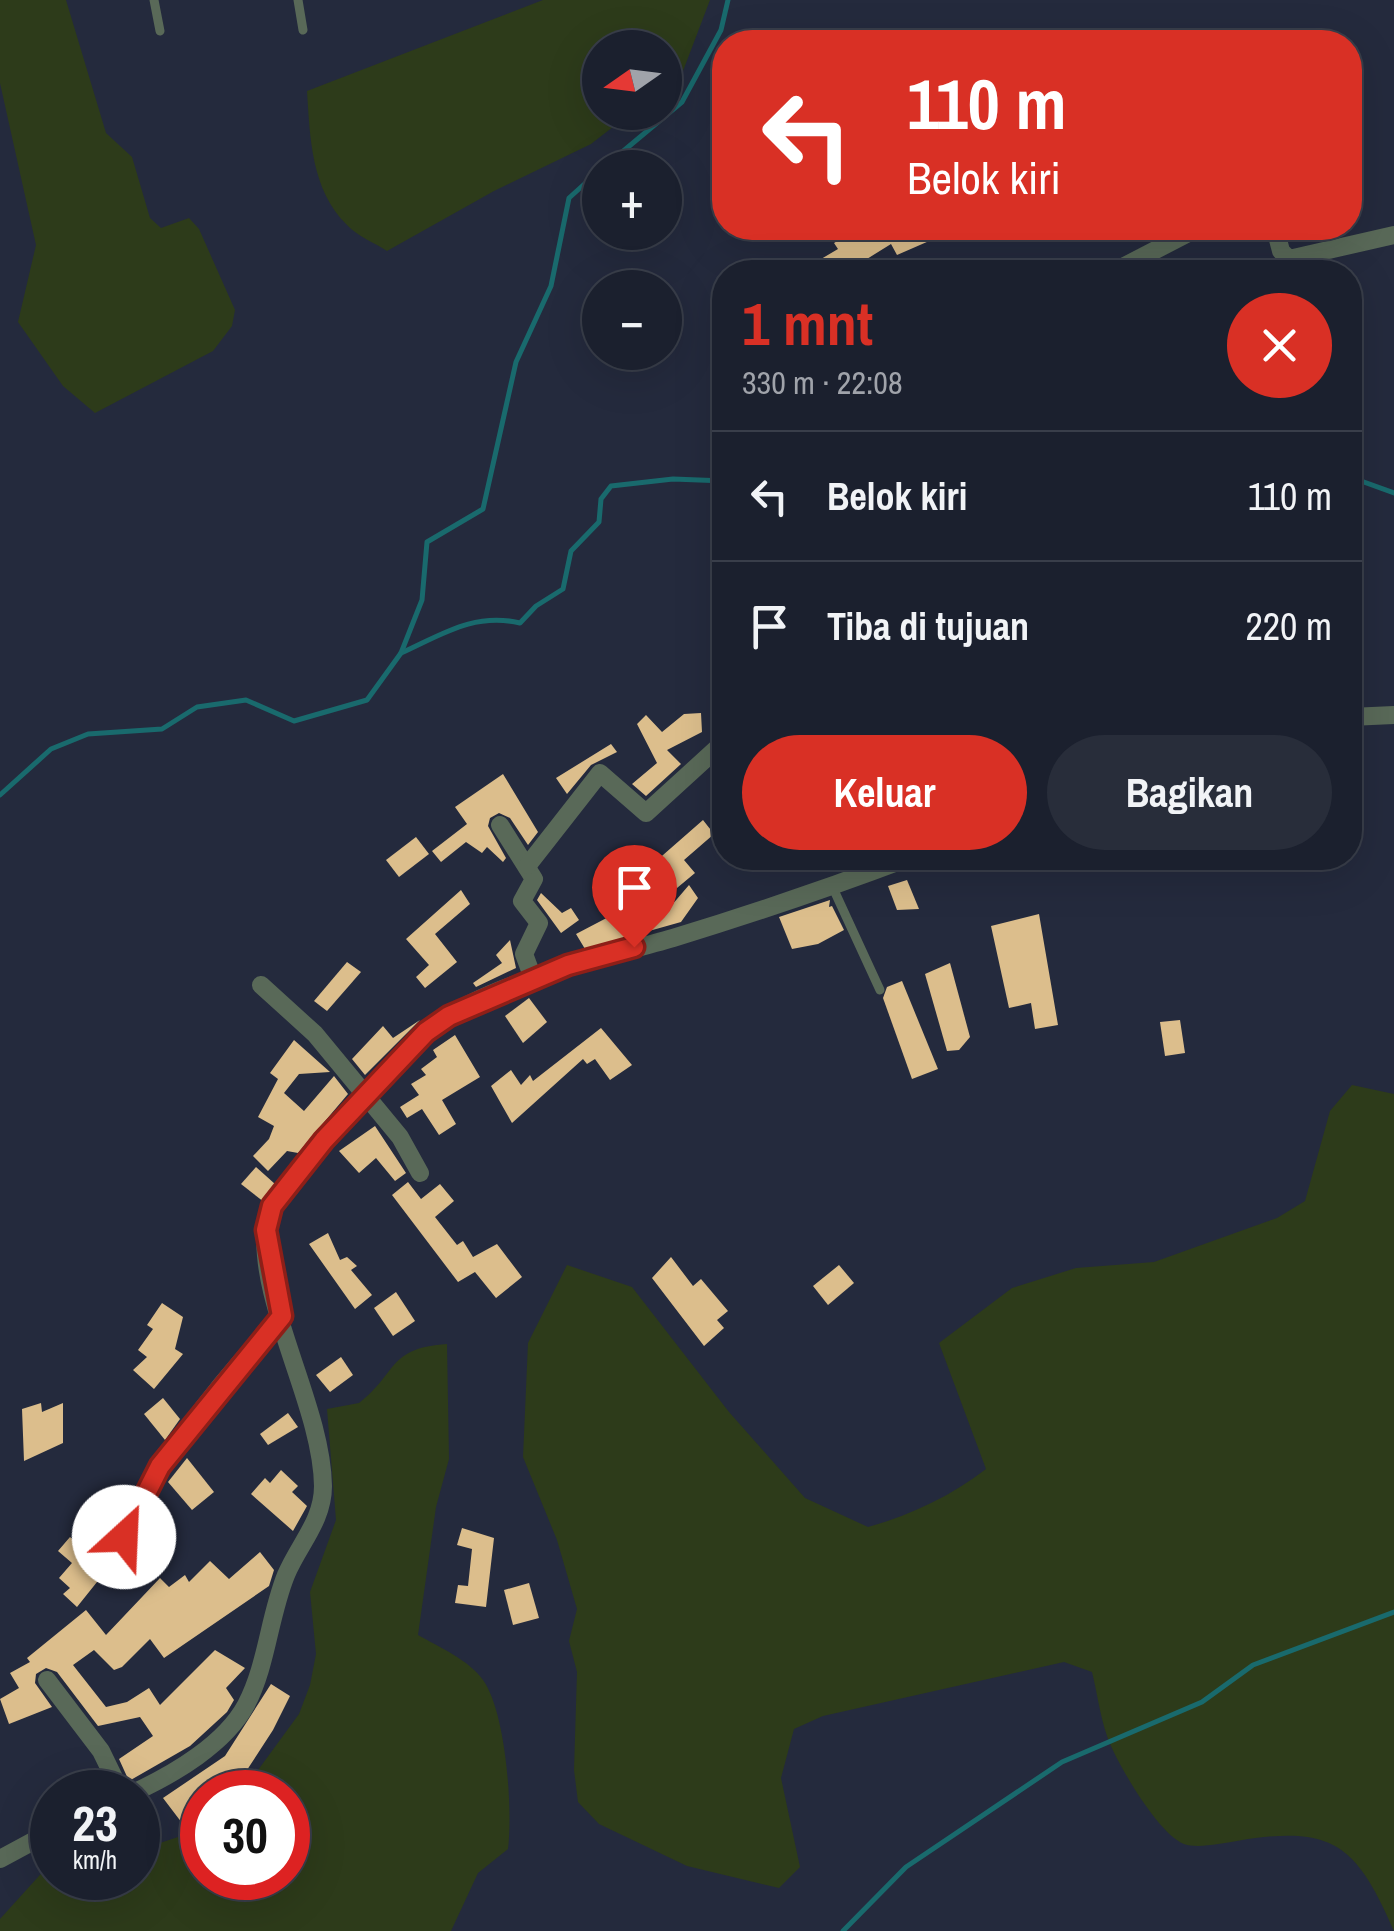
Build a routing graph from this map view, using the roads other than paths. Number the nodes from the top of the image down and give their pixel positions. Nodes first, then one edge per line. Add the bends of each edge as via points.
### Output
1 (154, 0) edge
2 (298, 0) edge
3 (160, 30) dead end
4 (304, 30) dead end
5 (1394, 235) edge
6 (1175, 240) edge
7 (1278, 240) edge
8 (1135, 260) edge
9 (1394, 715) edge
10 (1362, 717) edge
11 (712, 752) edge
12 (500, 825) dead end
13 (528, 865) junction
14 (878, 870) edge
15 (833, 888) junction
16 (534, 981) junction
17 (262, 985) dead end
18 (880, 990) dead end
19 (366, 1097) junction
20 (420, 1173) dead end
21 (282, 1316) junction
22 (124, 1537) dead end
23 (46, 1680) dead end
24 (111, 1770) edge
25 (160, 1776) edge
26 (30, 1843) edge
27 (0, 1859) edge

1 - 3 lane
2 - 4 lane
5 - 7 street via 1289,259
6 - 8 street
9 - 10 street
11 - 13 street via 646,813 600,773
12 - 13 street
13 - 16 street via 534,883 522,901 539,923 524,954
14 - 15 street
15 - 16 street via 601,954
15 - 18 lane
16 - 19 street via 449,1016
17 - 19 street via 298,1016
19 - 20 street
19 - 21 street via 272,1206 266,1230
21 - 22 street via 160,1466
21 - 25 street via 317,1446 320,1514 287,1572 245,1707 207,1747
23 - 24 street
26 - 27 street

